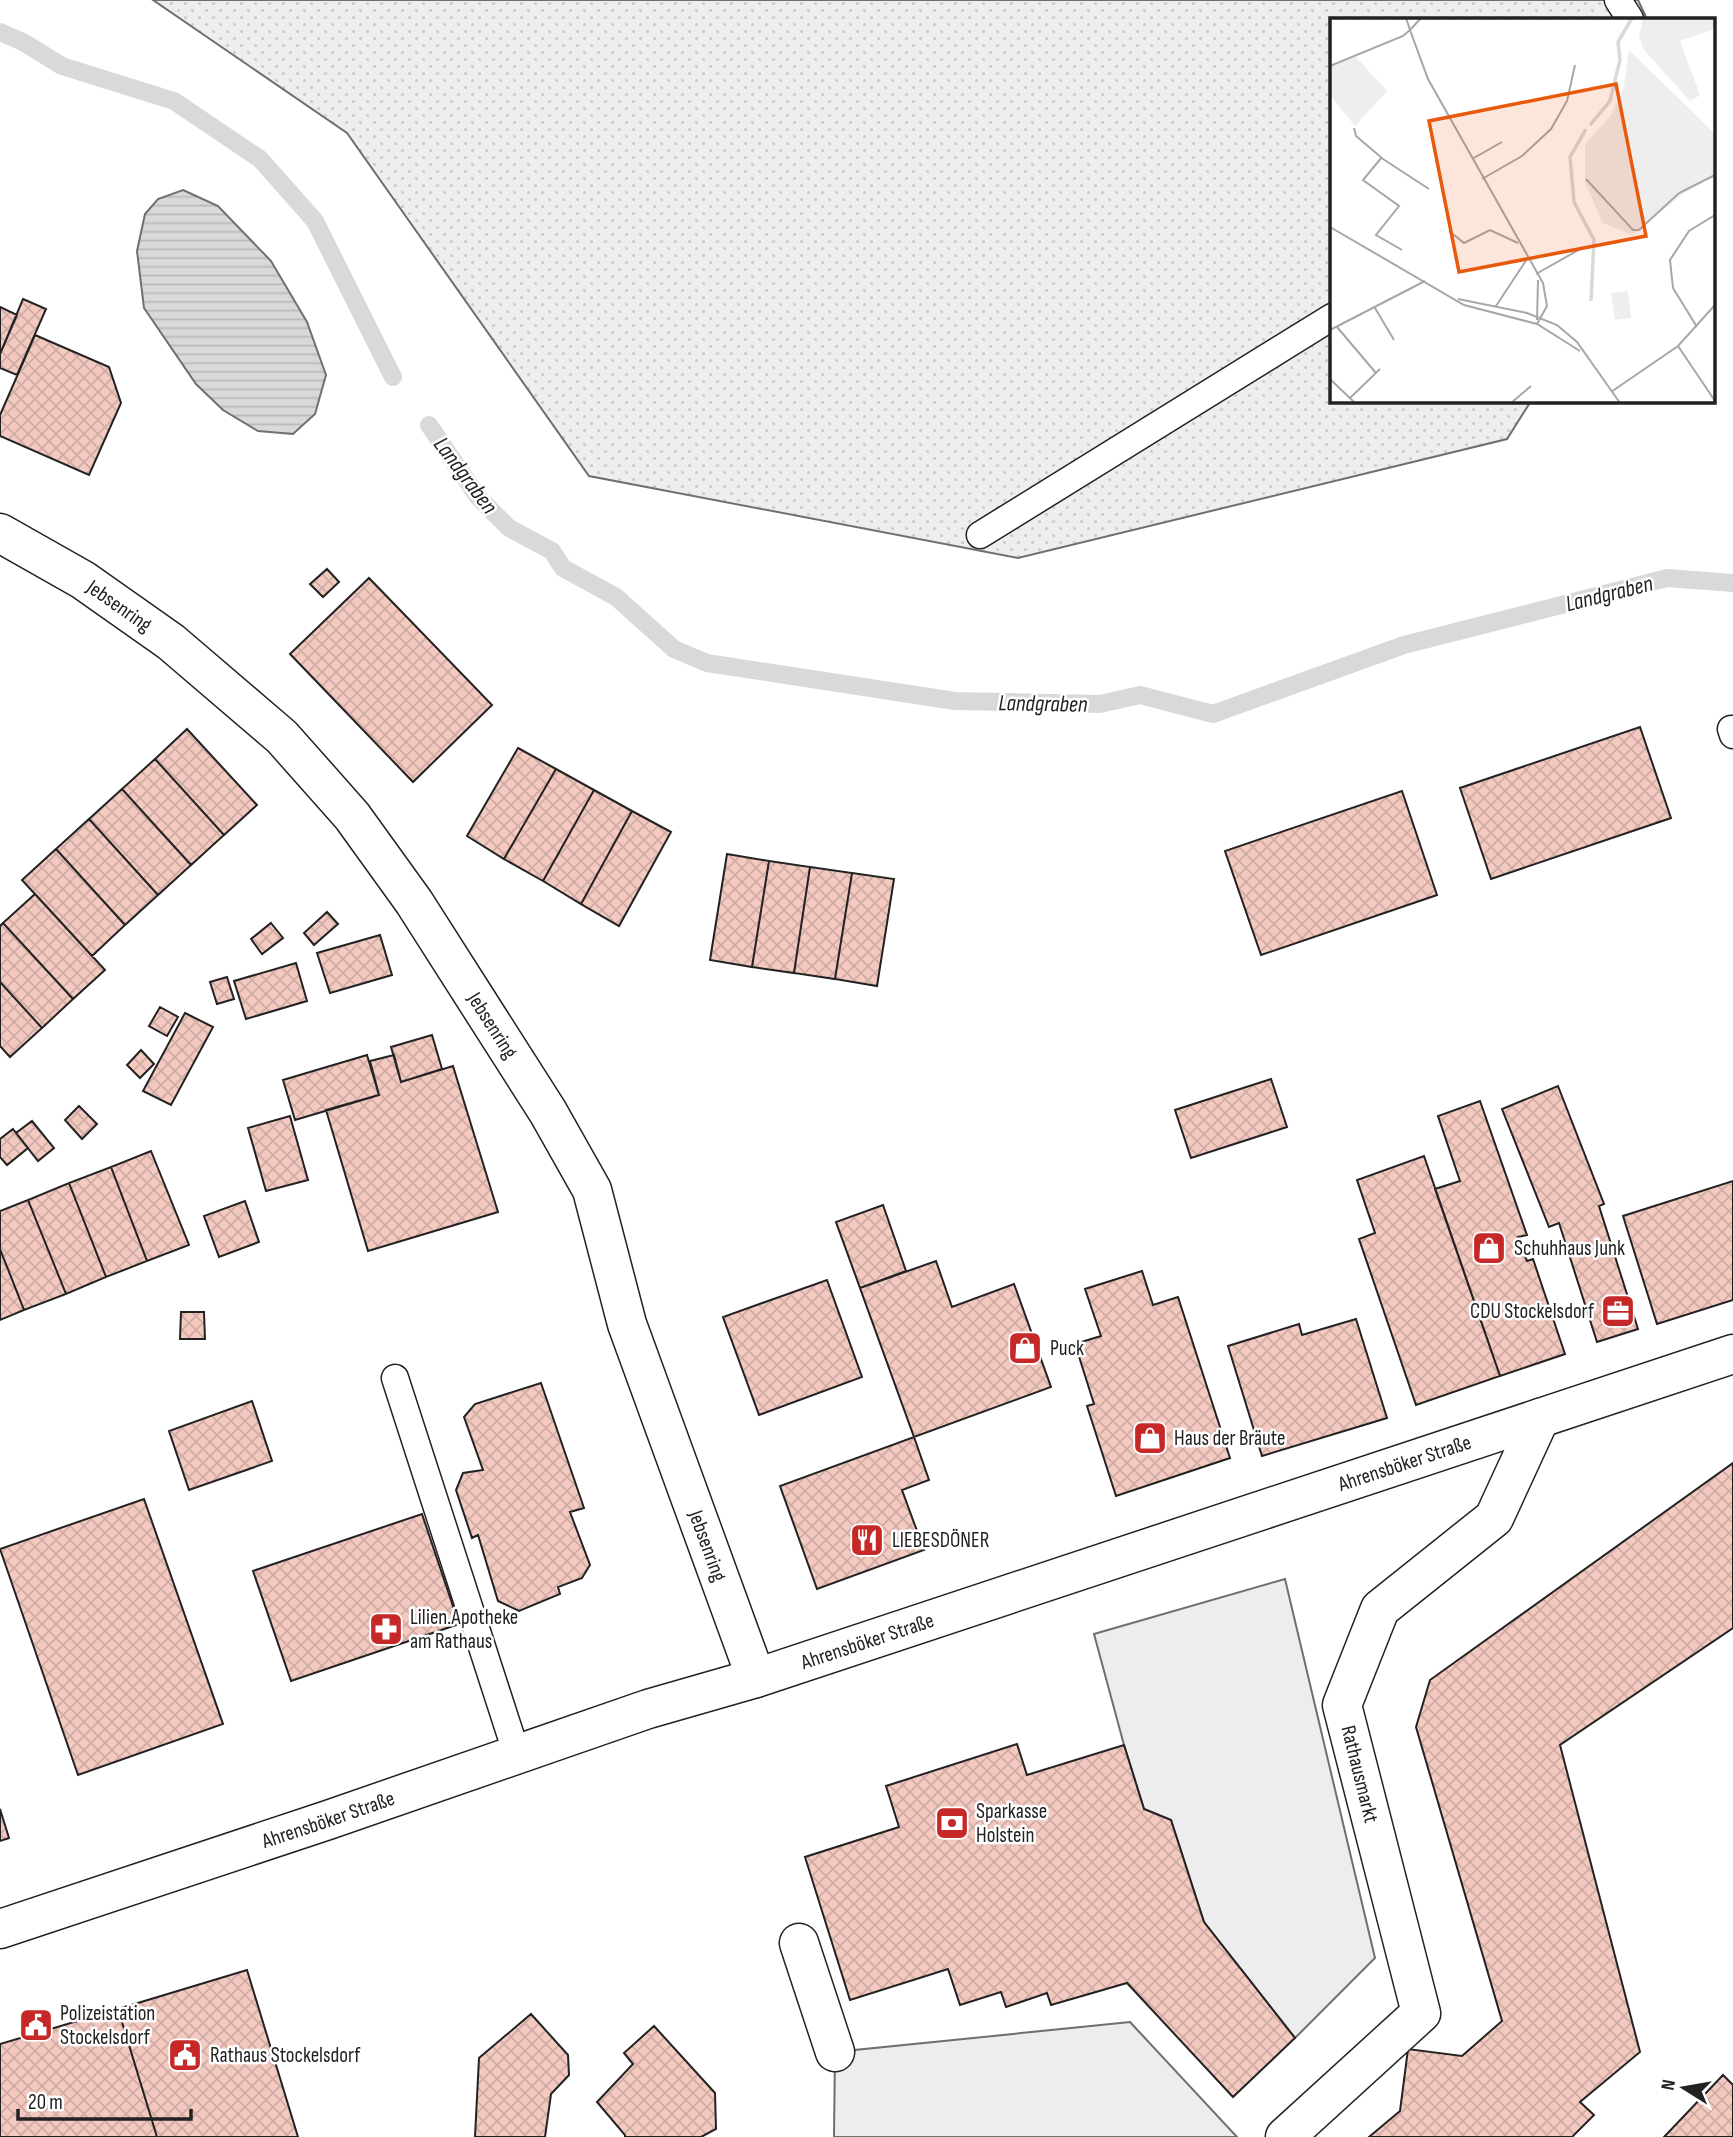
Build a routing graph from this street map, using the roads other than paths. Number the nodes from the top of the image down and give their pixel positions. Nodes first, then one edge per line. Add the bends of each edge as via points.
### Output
1 (1618, 0) edge
2 (1629, 18) edge
3 (1330, 318) edge
4 (0, 533) edge
5 (980, 535) dead end
6 (1733, 1354) edge
7 (395, 1378) dead end
8 (1540, 1418) junction
9 (756, 1678) junction
10 (517, 1755) junction
11 (0, 1929) edge
12 (799, 1943) dead end
13 (835, 2052) dead end
14 (1285, 2137) edge

1 - 2 lane
3 - 5 lane
4 - 9 street, Jebsenring via 83,580 171,642 282,737 352,816 414,902 548,1112 592,1191 627,1324
6 - 8 street, Ahrensböker Straße
7 - 10 lane
8 - 9 street, Ahrensböker Straße
8 - 14 street, Rathausmarkt via 1494,1518 1380,1609 1342,1705 1421,2012
9 - 10 street, Ahrensböker Straße via 648,1709
10 - 11 street, Ahrensböker Straße
12 - 13 street

